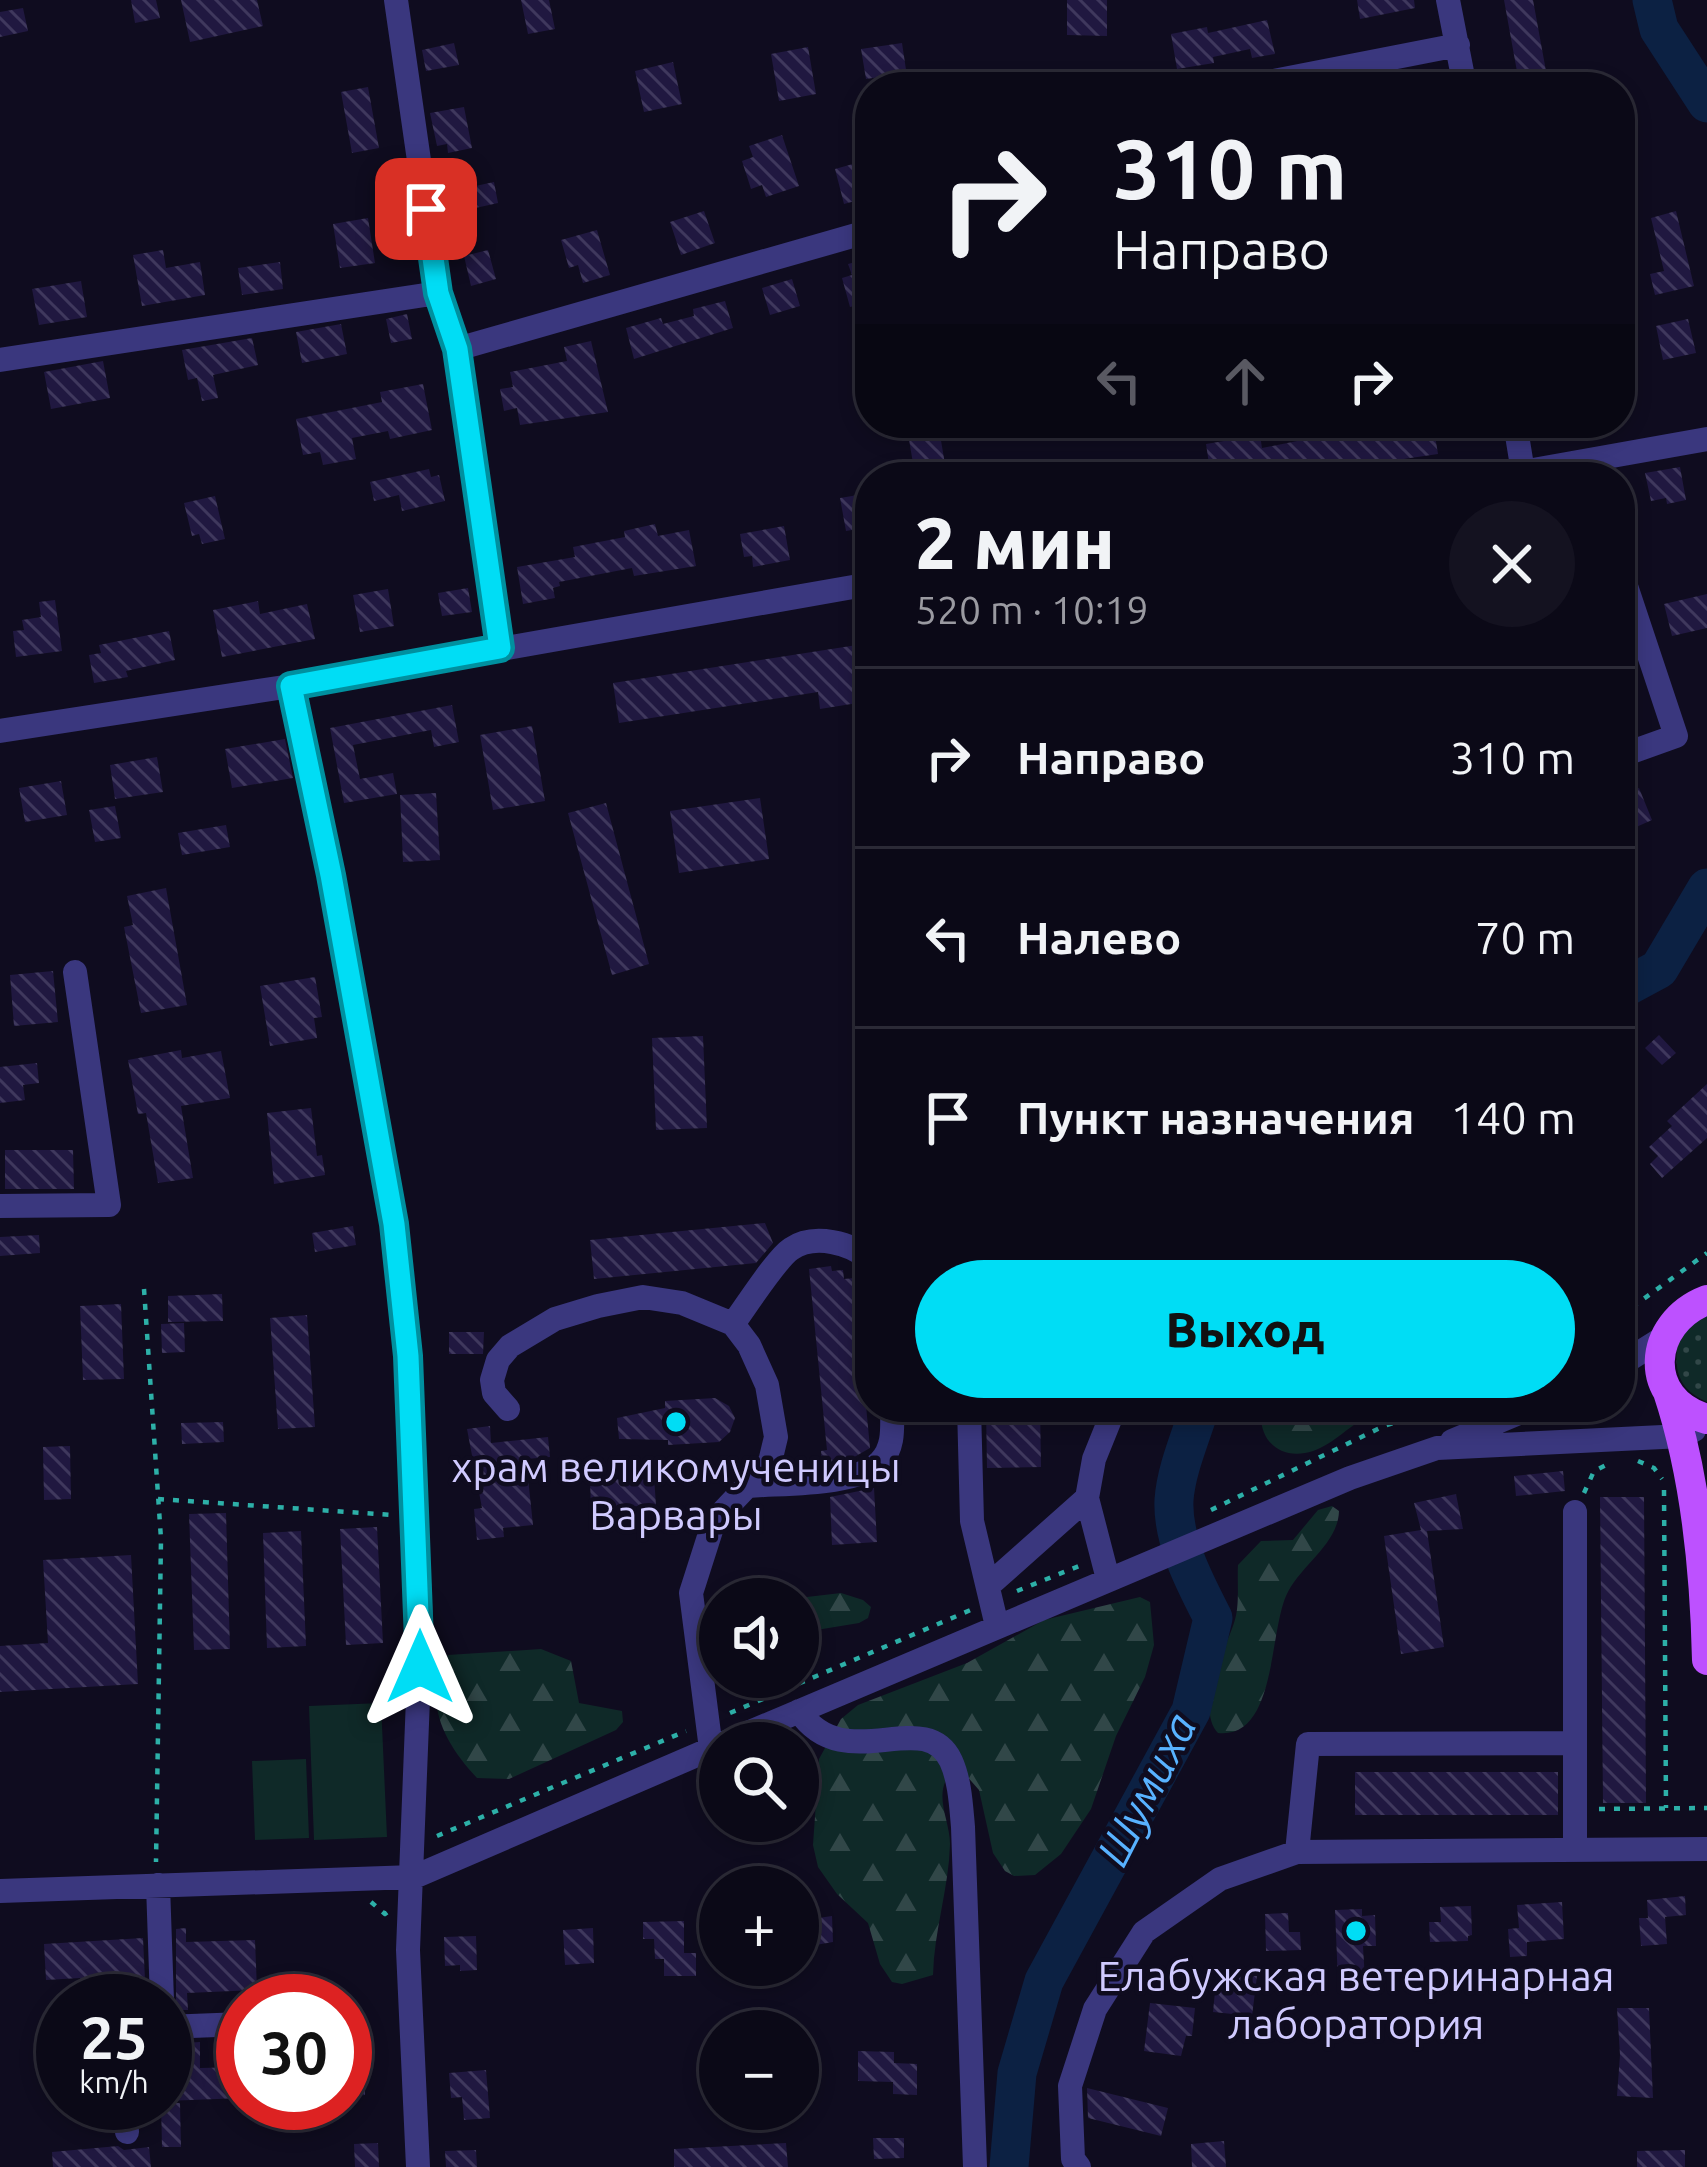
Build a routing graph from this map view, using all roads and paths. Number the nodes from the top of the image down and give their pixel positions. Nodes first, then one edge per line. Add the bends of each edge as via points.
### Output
1 (396, 0) edge
2 (1448, 0) edge
3 (1458, 45) junction
4 (1320, 72) edge
5 (1462, 72) edge
6 (855, 235) edge
7 (438, 293) junction
8 (457, 349) junction
9 (0, 360) edge
10 (1707, 439) edge
11 (1613, 462) edge
12 (855, 587) edge
13 (1635, 613) edge
14 (500, 648) junction
15 (291, 686) junction
16 (0, 730) edge
17 (1635, 751) edge
18 (75, 972) dead end
19 (0, 1206) edge
20 (855, 1248) edge
21 (1707, 1253) edge
22 (144, 1289) dead end
23 (1707, 1300) edge
24 (1635, 1305) edge
25 (733, 1324) junction
26 (1663, 1338) junction
27 (1635, 1356) edge
28 (508, 1409) dead end
29 (892, 1422) edge
30 (969, 1422) edge
31 (1109, 1422) edge
32 (1397, 1422) edge
33 (1498, 1422) edge
34 (1699, 1426) edge
35 (1437, 1448) junction
36 (1600, 1457) dead end
37 (1622, 1458) junction
38 (749, 1486) junction
39 (1088, 1498) junction
40 (158, 1499) junction
41 (1575, 1511) joint
42 (416, 1515) junction
43 (1208, 1525) junction
44 (1106, 1568) junction
45 (992, 1604) junction
46 (1706, 1604) edge
47 (1707, 1660) edge
48 (799, 1711) junction
49 (714, 1722) edge
50 (773, 1722) edge
51 (1574, 1743) junction
52 (699, 1753) edge
53 (1666, 1808) junction
54 (1707, 1808) edge
55 (1574, 1809) junction
56 (1707, 1849) edge
57 (1575, 1850) junction
58 (1297, 1852) junction
59 (414, 1877) junction
60 (158, 1886) junction
61 (0, 1891) edge
62 (161, 1974) edge
63 (1076, 2163) edge
64 (418, 2167) edge
65 (975, 2167) edge

1 - 7 street
2 - 3 street
3 - 4 street
3 - 5 street
6 - 8 street
7 - 8 street
7 - 9 street
8 - 14 street
10 - 11 street
12 - 14 street
13 - 17 street via 1676,736
14 - 15 street
15 - 16 street
15 - 42 street via 394,1224
18 - 19 street via 109,1205
20 - 25 street via 812,1242 790,1249
21 - 24 path
22 - 40 path
23 - 26 main road via 1689,1307
25 - 28 street via 643,1297 555,1319 498,1360 494,1393
25 - 38 street via 767,1385 776,1437 770,1462
26 - 27 street
26 - 34 main road via 1660,1366 1669,1392
29 - 38 street via 880,1462 851,1477
30 - 45 street via 972,1521
31 - 39 street
32 - 43 path
33 - 35 street
34 - 35 street
34 - 46 main road
35 - 43 street
36 - 37 path
37 - 41 path via 1594,1471
37 - 53 path via 1654,1468 1665,1496
38 - 49 street via 714,1521 691,1593
39 - 44 street
39 - 45 street
40 - 42 path
40 - 60 path
41 - 51 street
42 - 59 street via 422,1623
43 - 44 street via 1156,1559
44 - 45 street
44 - 45 path
45 - 48 street
46 - 47 main road
48 - 50 street
48 - 65 street via 838,1742 917,1737 950,1757 964,1827
51 - 55 street
51 - 58 street via 1308,1744
52 - 59 street
53 - 54 path
53 - 55 path
55 - 57 street
56 - 57 street
57 - 58 street
58 - 63 street via 1220,1879 1144,1933 1095,2009 1070,2086
59 - 60 street
59 - 64 street via 408,1950
60 - 61 street
60 - 62 street

